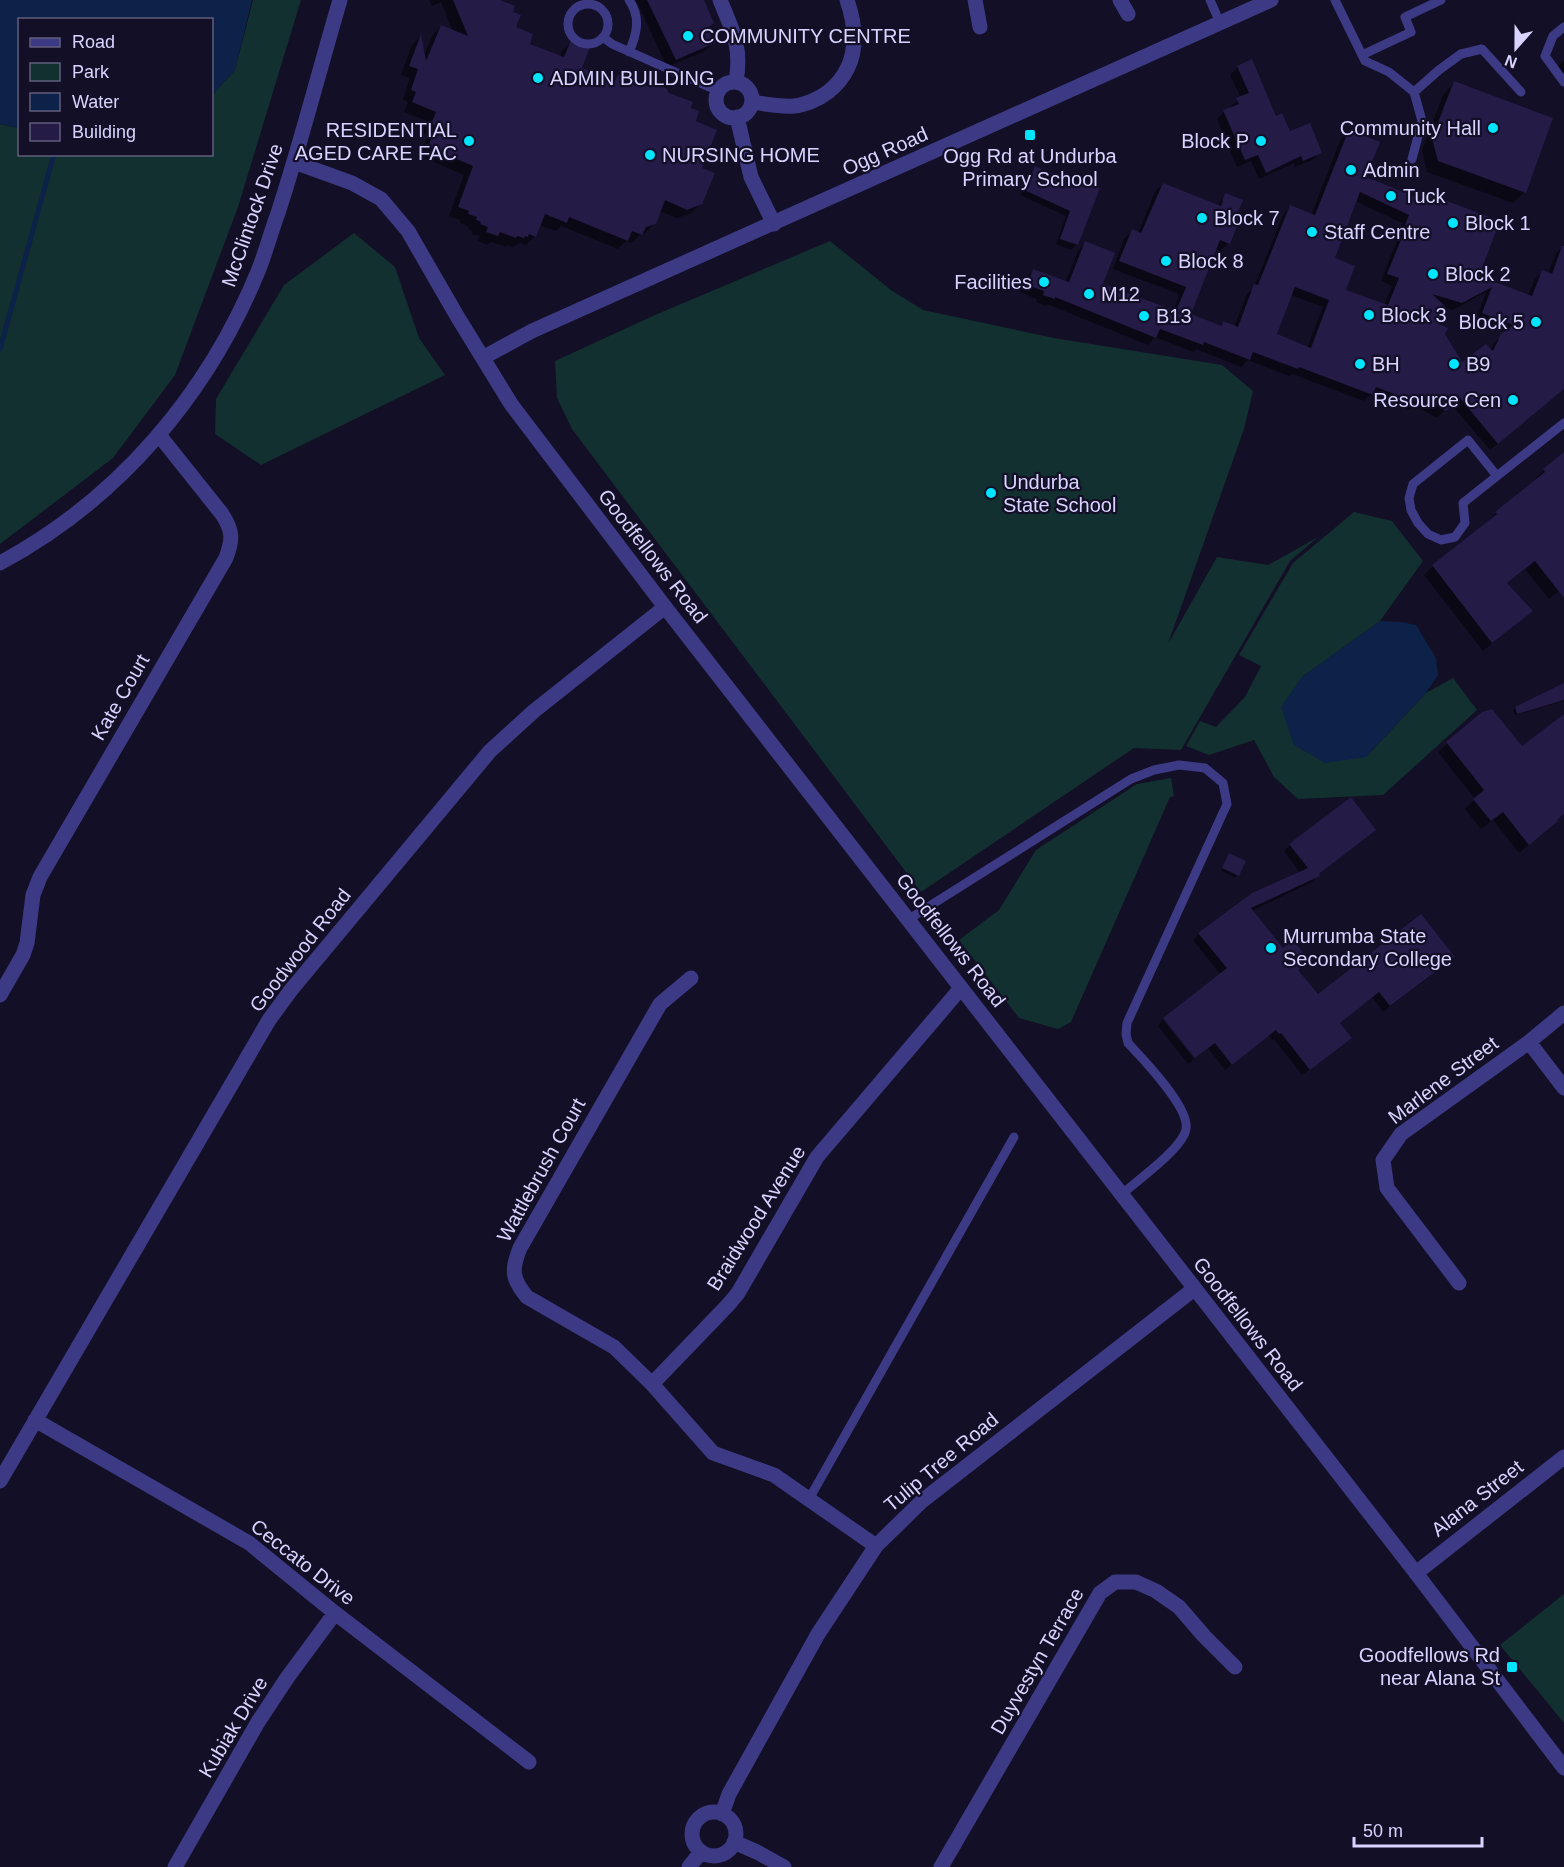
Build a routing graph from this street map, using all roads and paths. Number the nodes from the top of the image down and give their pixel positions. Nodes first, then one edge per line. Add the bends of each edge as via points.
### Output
1 (340, 0) edge
2 (629, 0) edge
3 (720, 0) edge
4 (847, 0) edge
5 (975, 0) edge
6 (1120, 0) edge
7 (1210, 0) edge
8 (1271, 0) edge
9 (1335, 0) edge
10 (1441, 0) edge
11 (573, 5) edge
12 (1128, 14) dead end
13 (1220, 23) junction
14 (980, 27) dead end
15 (1564, 27) edge
16 (603, 37) junction
17 (629, 52) junction
18 (1362, 55) junction
19 (736, 82) junction
20 (1564, 82) edge
21 (718, 91) junction
22 (1414, 92) junction
23 (1521, 92) dead end
24 (752, 102) junction
25 (737, 117) junction
26 (1412, 159) dead end
27 (294, 162) junction
28 (774, 224) junction
29 (484, 357) junction
30 (1564, 423) edge
31 (159, 435) junction
32 (1497, 476) junction
33 (0, 563) edge
34 (665, 607) junction
35 (909, 919) junction
36 (691, 978) dead end
37 (961, 988) junction
38 (0, 995) edge
39 (1564, 1014) edge
40 (1529, 1042) junction
41 (1564, 1088) edge
42 (1014, 1137) dead end
43 (1122, 1194) junction
44 (1459, 1283) dead end
45 (1194, 1289) junction
46 (652, 1384) junction
47 (35, 1420) junction
48 (1564, 1457) edge
49 (0, 1481) edge
50 (809, 1499) junction
51 (876, 1546) junction
52 (1416, 1573) junction
53 (335, 1613) junction
54 (1235, 1667) dead end
55 (529, 1762) dead end
56 (1564, 1768) edge
57 (722, 1814) junction
58 (734, 1842) junction
59 (701, 1852) junction
60 (175, 1867) edge
61 (689, 1867) edge
62 (784, 1867) edge
63 (941, 1867) edge

1 - 27 street, McClintock Drive
2 - 17 lane via 638,21
3 - 19 street via 738,50
4 - 24 street via 855,35 851,61 842,80 816,99 794,106
5 - 14 street
6 - 12 street
7 - 13 lane
8 - 13 street, Ogg Road
9 - 18 lane
10 - 18 lane via 1405,17 1411,32
11 - 16 lane via 593,4 604,12 609,24
11 - 16 lane via 568,29 577,40 588,44
13 - 28 street, Ogg Road
15 - 20 lane via 1553,36 1545,56
16 - 17 lane
17 - 21 lane
18 - 22 lane via 1365,61 1389,72
19 - 21 street via 726,83
19 - 24 street via 748,88
21 - 25 street via 718,109
22 - 23 lane via 1461,54 1482,49
22 - 26 lane via 1422,121
24 - 25 street via 749,110
25 - 28 street via 751,177
27 - 29 street, Goodfellows Road via 352,183 381,199 408,231
27 - 31 street, McClintock Drive via 259,269 226,340 194,392
28 - 29 street, Ogg Road via 532,331
29 - 34 street, Goodfellows Road via 511,404
30 - 32 lane
31 - 33 street, McClintock Drive via 112,483 55,529
31 - 38 street, Kate Court via 222,514 230,526 232,543 40,877 33,895 23,955
32 - 32 lane via 1463,503 1465,523 1455,537 1441,540 1428,534 1411,510 1413,484 1468,440
34 - 35 street, Goodfellows Road
34 - 47 street, Goodwood Road via 490,751 291,990 269,1020
35 - 37 street, Goodfellows Road
35 - 43 lane via 1131,779 1179,765 1205,768 1223,783 1227,804 1127,1023 1128,1043 1166,1086 1185,1116 1186,1130 1180,1142
36 - 46 street, Wattlebrush Court via 660,1005 515,1260 518,1286 527,1297 605,1341
37 - 43 street, Goodfellows Road
37 - 46 street, Braidwood Avenue via 817,1157 729,1304
39 - 40 street, Marlene Street
40 - 41 street
40 - 44 street, Marlene Street via 1401,1134 1383,1160 1387,1188
42 - 50 lane
43 - 45 street, Goodfellows Road
45 - 51 street, Tulip Tree Road via 922,1501
45 - 52 street, Goodfellows Road
46 - 50 street, Wattlebrush Court via 713,1453 774,1475
47 - 49 street, Goodwood Road
47 - 53 street, Ceccato Drive via 249,1544
48 - 52 street, Alana Street
50 - 51 street, Wattlebrush Court
51 - 57 street, Tulip Tree Road via 812,1644 729,1794
52 - 56 street, Goodfellows Road
53 - 55 street, Ceccato Drive
53 - 60 street, Kubiak Drive via 258,1722
54 - 63 street, Duyvestyn Terrace via 1179,1607 1136,1582 1115,1582 1100,1593
57 - 58 street via 732,1822
57 - 59 street via 708,1813 693,1827 693,1840
58 - 59 street via 720,1855
58 - 62 street
59 - 61 street

